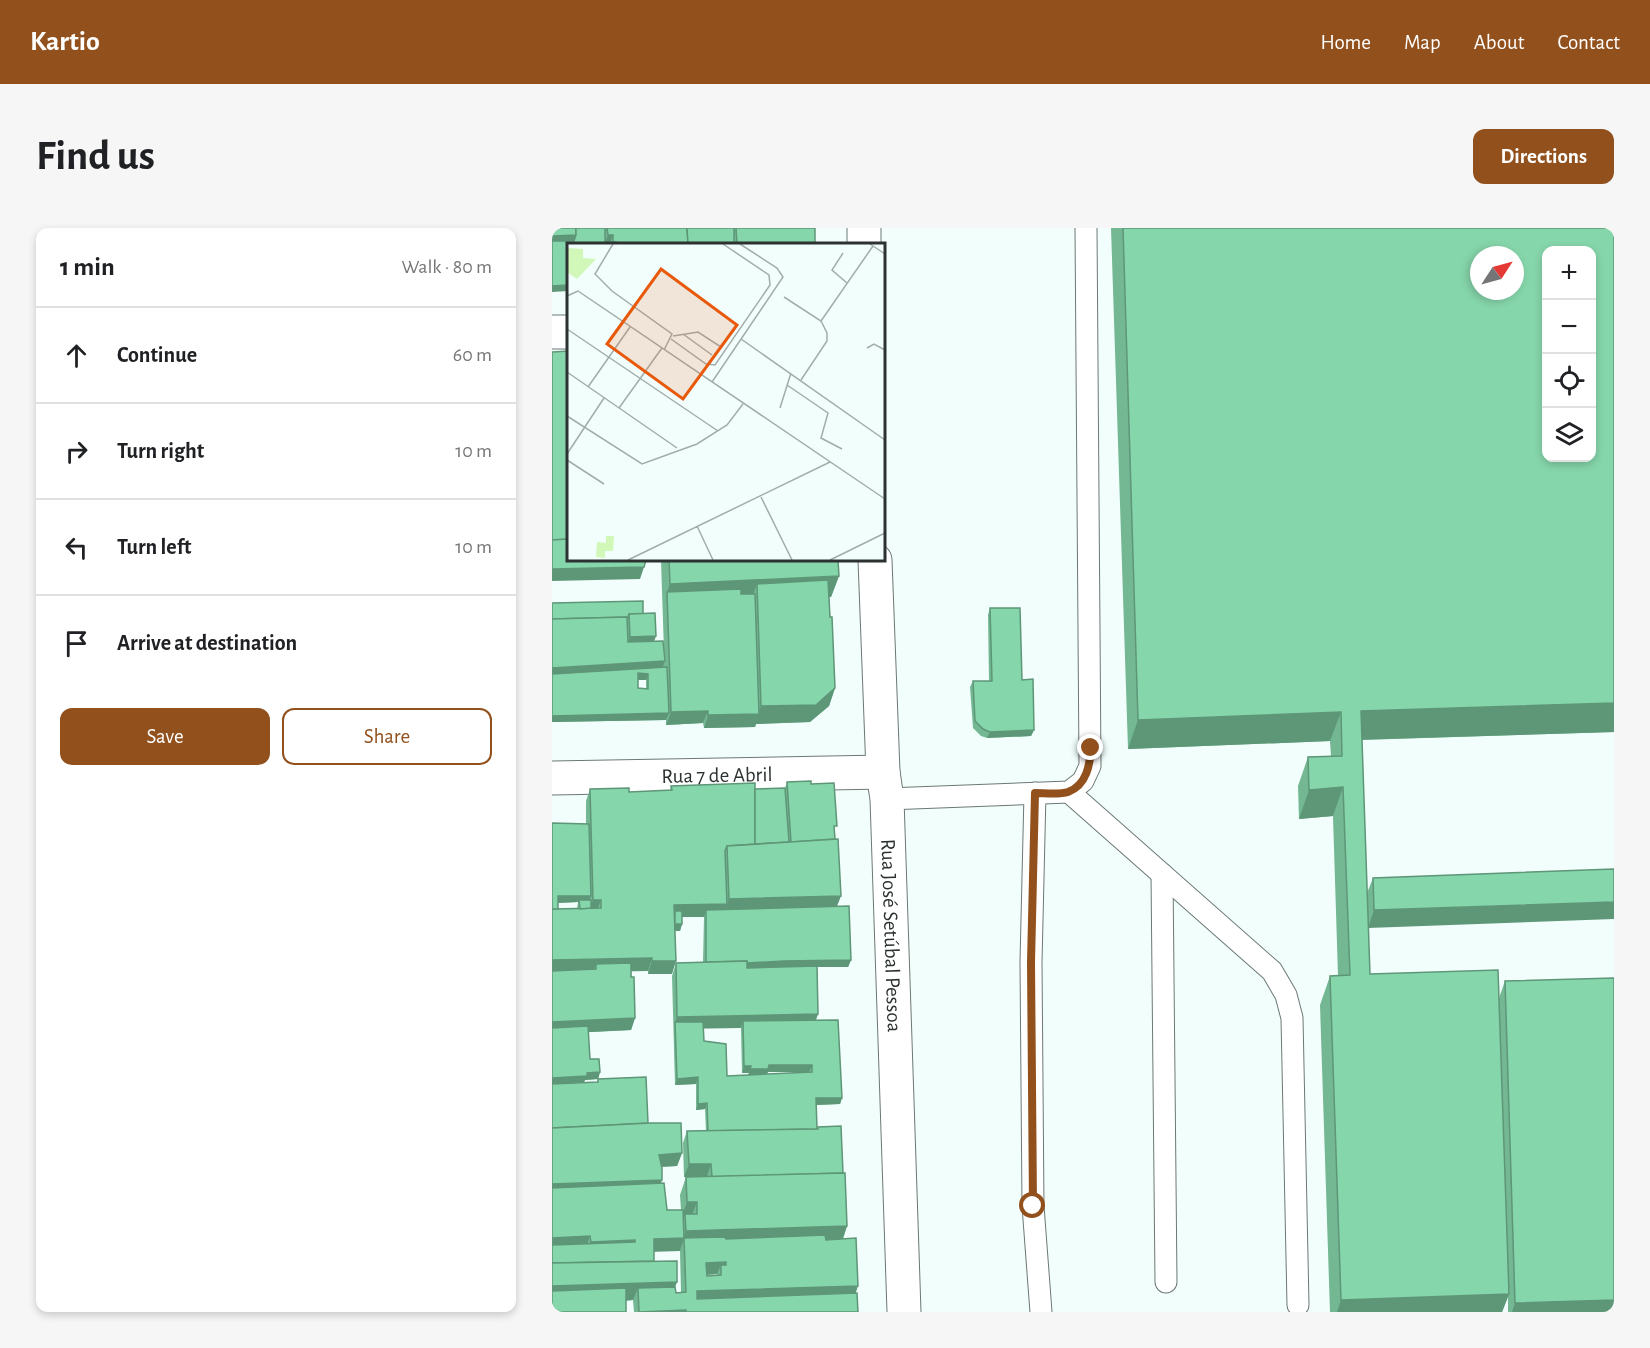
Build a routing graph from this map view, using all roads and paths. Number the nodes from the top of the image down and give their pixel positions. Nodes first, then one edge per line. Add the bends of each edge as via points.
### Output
1 (1086, 228) edge
2 (875, 561) edge
3 (552, 778) edge
4 (885, 786) junction
5 (1069, 792) junction
6 (1035, 793) junction
7 (1162, 874) junction
8 (1166, 1282) dead end
9 (1298, 1305) dead end
10 (904, 1312) edge
11 (1041, 1312) edge

1 - 5 lane via 1091,748 1090,765 1083,781
2 - 4 street, Rua José Setúbal Pessoa
3 - 4 street, Rua 7 de Abril
4 - 6 lane
4 - 10 street, Rua José Setúbal Pessoa
5 - 6 lane
5 - 7 lane
6 - 11 lane via 1031,962 1033,1184
7 - 8 lane
7 - 9 lane via 1272,971 1286,995 1292,1018

